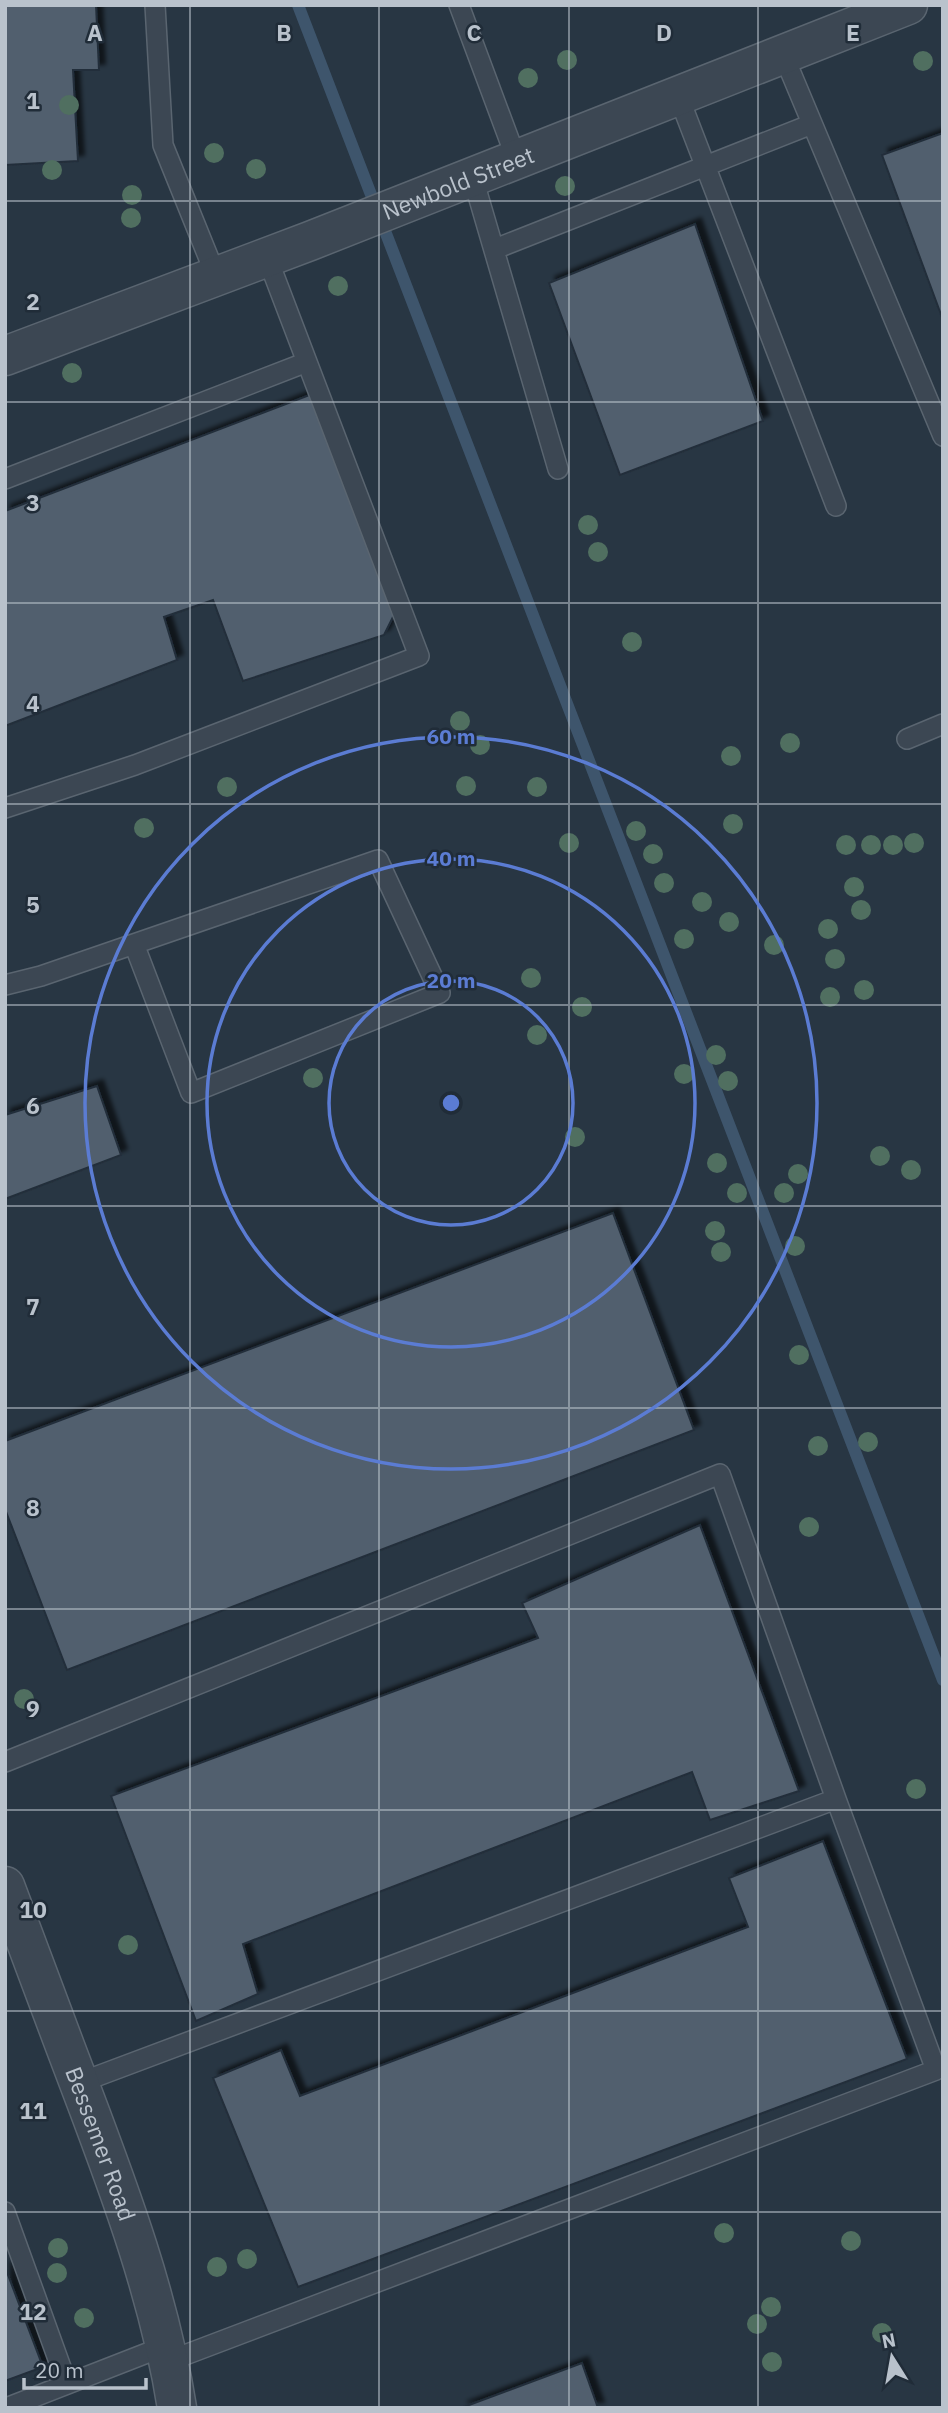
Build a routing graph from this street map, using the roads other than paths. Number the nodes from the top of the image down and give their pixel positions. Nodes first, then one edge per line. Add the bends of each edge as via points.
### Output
1 (155, 5) edge
2 (459, 5) edge
3 (908, 5) edge
4 (783, 54) junction
5 (678, 95) junction
6 (813, 124) junction
7 (516, 159) junction
8 (706, 166) junction
9 (472, 175) junction
10 (495, 249) junction
11 (267, 257) junction
12 (216, 276) junction
13 (5, 356) edge
14 (307, 362) junction
15 (943, 436) edge
16 (558, 469) dead end
17 (5, 478) edge
18 (836, 506) dead end
19 (943, 724) edge
20 (907, 739) dead end
21 (5, 808) edge
22 (134, 944) junction
23 (5, 985) edge
24 (5, 1762) edge
25 (836, 1799) junction
26 (5, 1886) edge
27 (79, 2083) junction
28 (5, 2212) edge
29 (167, 2354) junction
30 (67, 2384) junction
31 (6, 2408) edge
32 (177, 2408) edge

1 - 12 lane via 163,145
2 - 7 lane
3 - 4 street, Newbold Street
4 - 5 street, Newbold Street
4 - 6 lane
5 - 7 street, Newbold Street
5 - 8 lane
6 - 8 lane
6 - 15 lane
7 - 9 street, Newbold Street
8 - 10 lane
8 - 18 lane
9 - 10 lane
9 - 11 street, Newbold Street
10 - 16 lane
11 - 12 street, Newbold Street
11 - 14 lane
12 - 13 street, Newbold Street
14 - 17 lane
14 - 21 lane via 419,656 135,765
19 - 20 lane
22 - 22 lane via 378,860 440,993 191,1093
22 - 23 lane
24 - 25 lane via 720,1474
25 - 27 lane
25 - 29 lane via 936,2070
26 - 27 street, Bessemer Road
27 - 29 street, Bessemer Road via 121,2194
28 - 30 lane
29 - 30 lane
29 - 32 street, Bessemer Road
30 - 31 lane

